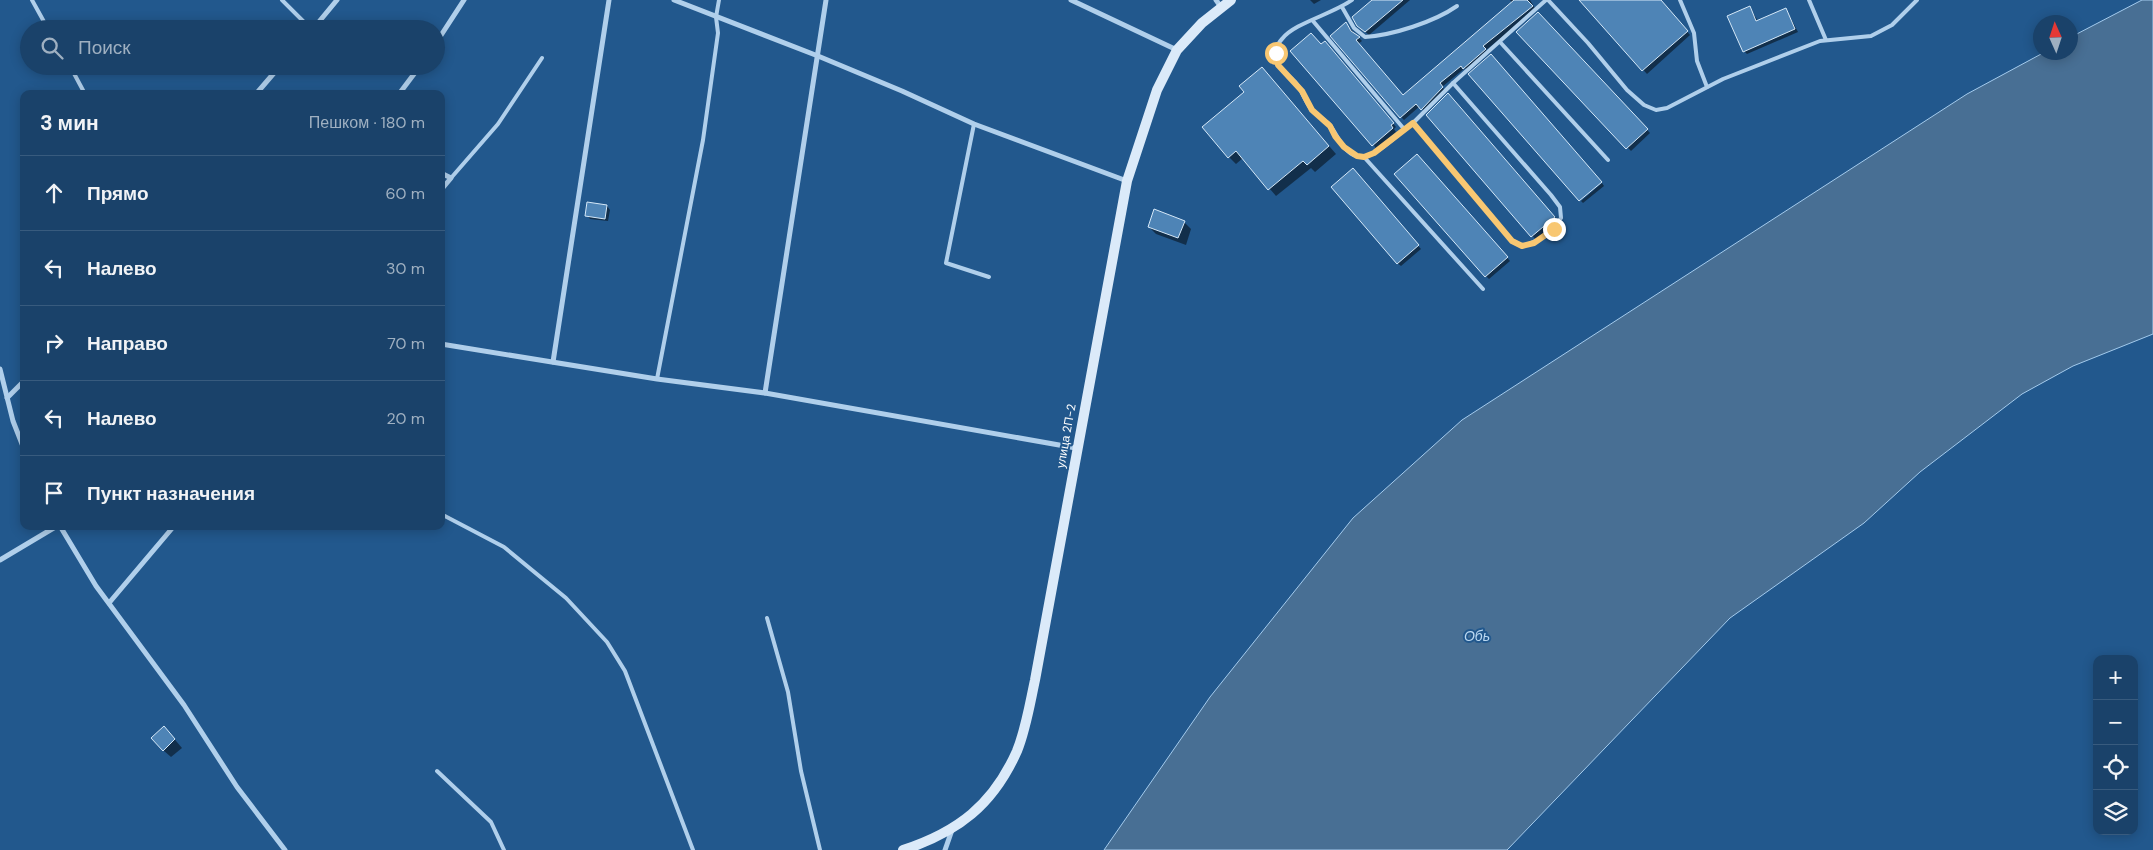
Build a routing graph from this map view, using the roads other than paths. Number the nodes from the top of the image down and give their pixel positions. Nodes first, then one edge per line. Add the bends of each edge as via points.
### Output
1 (32, 0) edge
2 (282, 0) edge
3 (337, 0) edge
4 (464, 0) edge
5 (609, 0) edge
6 (674, 0) edge
7 (718, 0) edge
8 (826, 0) edge
9 (1071, 0) edge
10 (1231, 0) edge
11 (1352, 0) edge
12 (1547, 0) edge
13 (1680, 0) edge
14 (1809, 0) edge
15 (1917, 0) edge
16 (1219, 4) edge
17 (1457, 6) dead end
18 (1342, 7) junction
19 (716, 17) junction
20 (43, 20) edge
21 (303, 20) edge
22 (320, 20) edge
23 (1313, 21) junction
24 (445, 28) edge
25 (1826, 40) junction
26 (1500, 42) junction
27 (1177, 50) junction
28 (818, 56) junction
29 (542, 58) dead end
30 (75, 75) edge
31 (272, 75) edge
32 (413, 75) edge
33 (1453, 84) junction
34 (1707, 87) junction
35 (83, 90) edge
36 (259, 90) edge
37 (402, 90) edge
38 (1413, 123) junction
39 (974, 124) junction
40 (1404, 129) junction
41 (1364, 157) junction
42 (1608, 160) dead end
43 (445, 175) edge
44 (451, 178) junction
45 (1127, 181) junction
46 (445, 185) edge
47 (989, 277) dead end
48 (1483, 289) dead end
49 (445, 345) edge
50 (553, 362) junction
51 (0, 368) edge
52 (657, 380) junction
53 (20, 385) edge
54 (765, 393) junction
55 (7, 398) junction
56 (20, 437) edge
57 (1076, 448) junction
58 (445, 516) edge
59 (51, 530) edge
60 (61, 530) edge
61 (171, 530) edge
62 (0, 560) edge
63 (109, 604) junction
64 (767, 618) dead end
65 (437, 771) dead end
66 (952, 830) junction
67 (285, 850) edge
68 (504, 850) edge
69 (693, 850) edge
70 (820, 850) edge
71 (903, 850) edge
72 (945, 850) edge

1 - 20 lane
2 - 21 lane
3 - 22 street
4 - 24 street
5 - 50 street
6 - 19 street
7 - 19 lane
8 - 28 street
9 - 27 street
10 - 16 main road, улица 2П-2
11 - 18 lane
12 - 26 lane
12 - 34 lane via 1627,90 1644,104 1656,110 1667,108
13 - 34 lane via 1694,33 1697,61
14 - 25 lane
15 - 25 lane via 1892,25 1871,36
16 - 27 main road, улица 2П-2
17 - 18 lane via 1445,15 1404,29 1365,37 1354,28
18 - 23 lane
19 - 28 street
19 - 52 lane via 718,33 703,140
23 - 40 lane
23 - 41 lane via 1281,39 1276,53 1278,65 1344,147
25 - 34 lane
26 - 33 lane
26 - 42 lane
27 - 45 main road, улица 2П-2 via 1157,90
28 - 39 street
28 - 54 street
29 - 44 lane via 498,124
30 - 35 lane
31 - 36 street
32 - 37 street
33 - 38 lane
33 - 38 lane via 1551,194 1560,207 1561,218 1554,229 1522,246 1512,241
38 - 40 lane
39 - 45 street
39 - 47 lane via 946,263
40 - 41 lane
41 - 48 lane
43 - 44 street
44 - 46 street
45 - 57 main road, улица 2П-2
49 - 50 street
50 - 52 street
51 - 55 street
52 - 54 street
53 - 55 street
54 - 57 street
55 - 56 street
57 - 66 main road, улица 2П-2 via 1035,680 1018,750 993,792 970,817
58 - 69 lane via 504,547 566,598 607,642 625,671
59 - 62 street
60 - 63 street
61 - 63 street
63 - 67 street
64 - 70 lane via 788,692 801,772
65 - 68 lane via 491,822
66 - 71 main road, улица 2П-2
66 - 72 street

